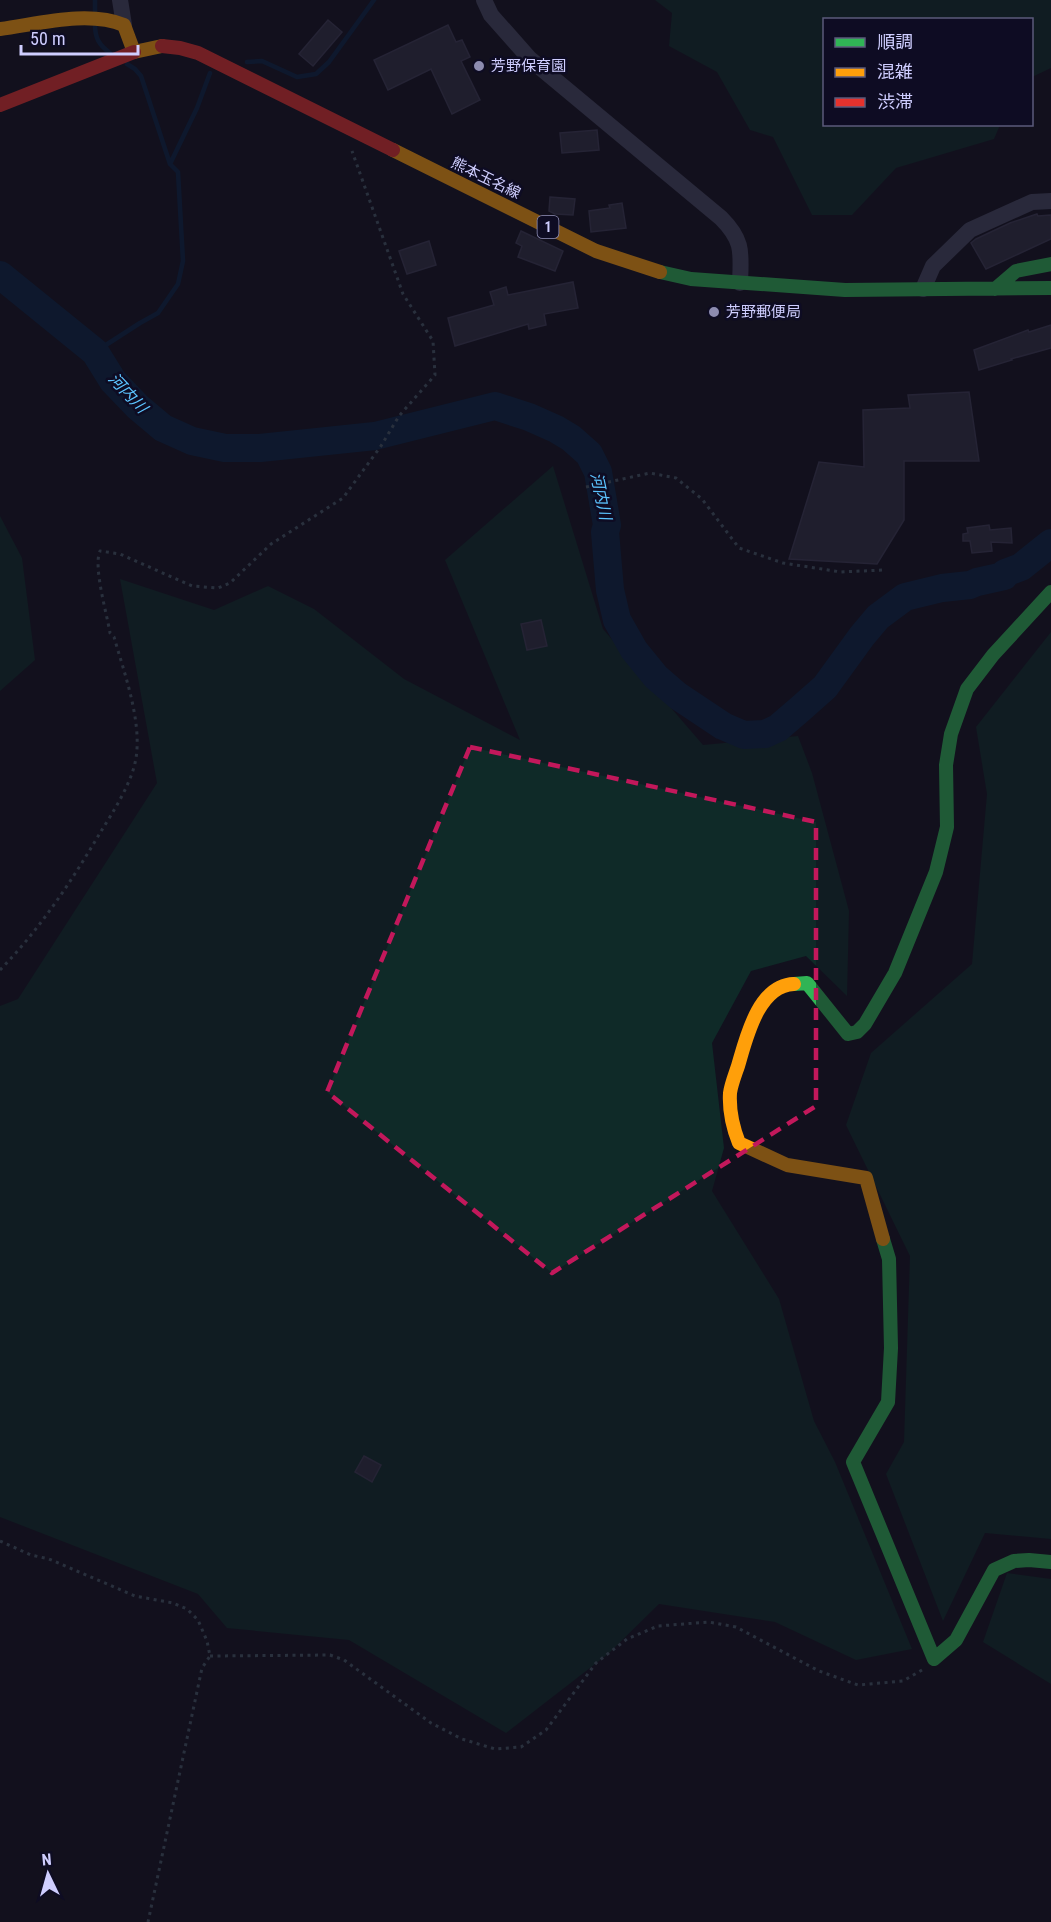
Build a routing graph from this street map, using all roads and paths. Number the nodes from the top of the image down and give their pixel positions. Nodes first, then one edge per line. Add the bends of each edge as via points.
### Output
1 (120, 0) edge
2 (484, 0) edge
3 (124, 25) junction
4 (0, 29) edge
5 (134, 52) junction
6 (0, 105) edge
7 (342, 124) junction
8 (1051, 201) edge
9 (1051, 264) edge
10 (740, 284) junction
11 (1051, 288) edge
12 (923, 289) junction
13 (994, 289) junction
14 (586, 487) dead end
15 (883, 570) dead end
16 (1051, 592) edge
17 (0, 970) edge
18 (0, 1541) edge
19 (1051, 1562) edge
20 (210, 1656) junction
21 (934, 1659) junction
22 (148, 1922) edge

1 - 3 street
2 - 10 street via 491,15 530,59 733,231 741,251
3 - 4 street via 88,17
3 - 5 street
5 - 6 street, 熊本玉名線
5 - 7 street, 熊本玉名線 / 1 via 174,45 198,53
7 - 10 street, 熊本玉名線 / 1 via 596,251 691,279
7 - 17 path via 403,294 433,341 435,375 399,416 343,498 271,544 230,583 218,588 192,586 120,554 100,551 100,581 110,633 136,721 136,758 113,813 75,876 25,945
8 - 12 street via 1032,202 970,230 933,266
9 - 13 street via 1016,271
10 - 12 street, 熊本玉名線 / 1 via 845,290
11 - 13 street, 熊本玉名線 / 1
12 - 13 street, 熊本玉名線 / 1
14 - 15 path via 650,473 676,478 702,500 739,548 783,563 841,572
16 - 21 street via 967,689 951,734 946,765 947,827 936,872 895,973 865,1024 848,1034 807,983 787,984 774,990 757,1011 747,1034 730,1093 739,1143 787,1165 866,1178 889,1259 890,1359 888,1402 853,1462
18 - 20 path via 135,1596 187,1609 198,1620
19 - 21 street via 1027,1558 1004,1562 994,1570 956,1640
20 - 21 path via 330,1655 344,1660 431,1723 462,1739 495,1749 521,1747 546,1730 596,1663 627,1640 658,1626 709,1622 736,1627 819,1671 858,1685 903,1681
20 - 22 path via 202,1668

